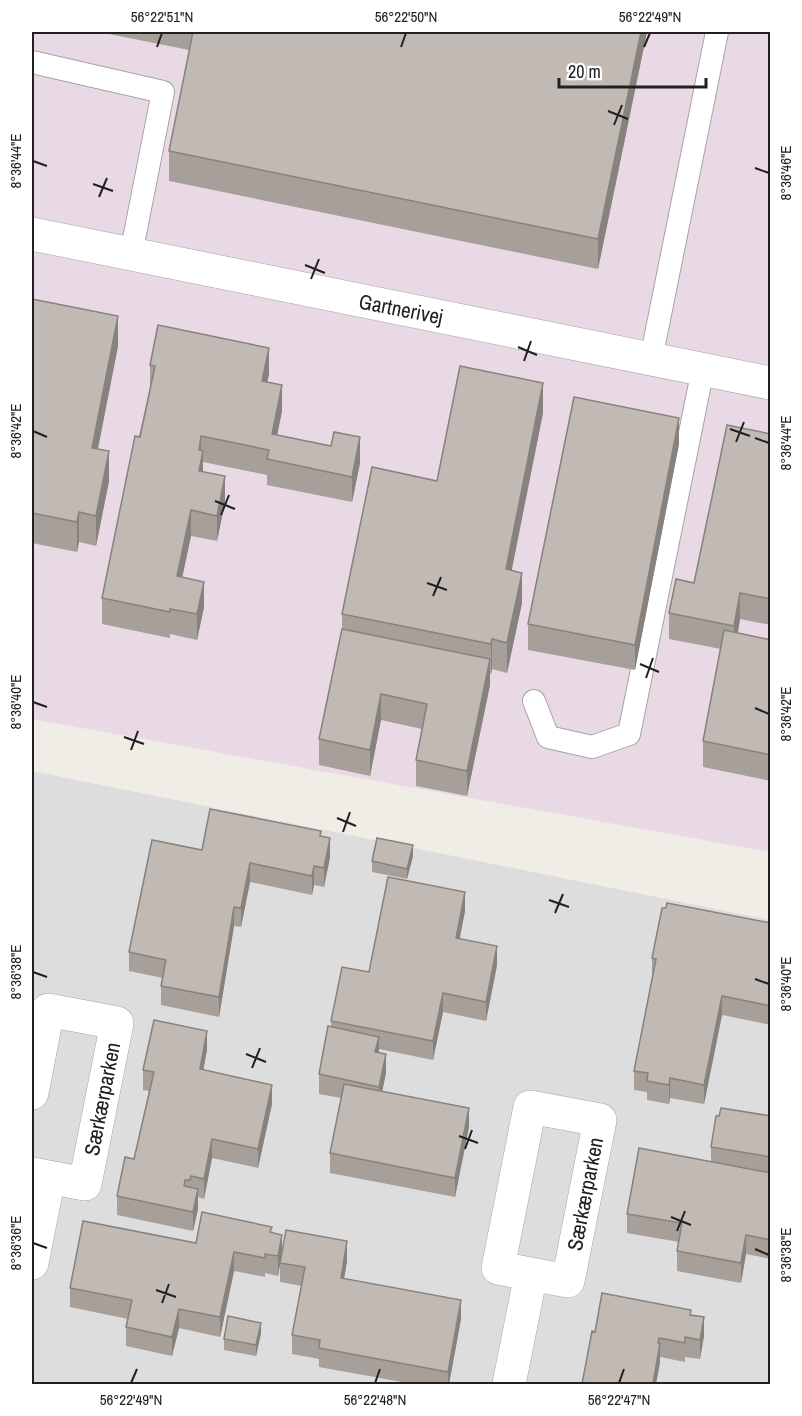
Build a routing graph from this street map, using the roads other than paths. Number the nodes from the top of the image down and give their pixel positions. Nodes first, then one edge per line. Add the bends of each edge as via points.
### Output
1 (717, 32) edge
2 (32, 62) edge
3 (32, 234) edge
4 (131, 254) junction
5 (651, 359) junction
6 (703, 369) junction
7 (771, 383) edge
8 (534, 701) dead end
9 (32, 1093) edge
10 (40, 1176) edge
11 (32, 1263) edge
12 (531, 1274) junction
13 (509, 1384) edge

1 - 5 lane
2 - 4 lane via 163,92
3 - 4 street, Gartnerivej
4 - 5 street, Gartnerivej
5 - 6 street, Gartnerivej
6 - 7 street, Gartnerivej
6 - 8 lane via 629,735 592,747 548,737
9 - 10 street, Særkærparken via 48,1010 117,1023 85,1184
10 - 11 street, Særkærparken
12 - 12 street, Særkærparken via 498,1268 530,1107 600,1120 568,1281
12 - 13 street

